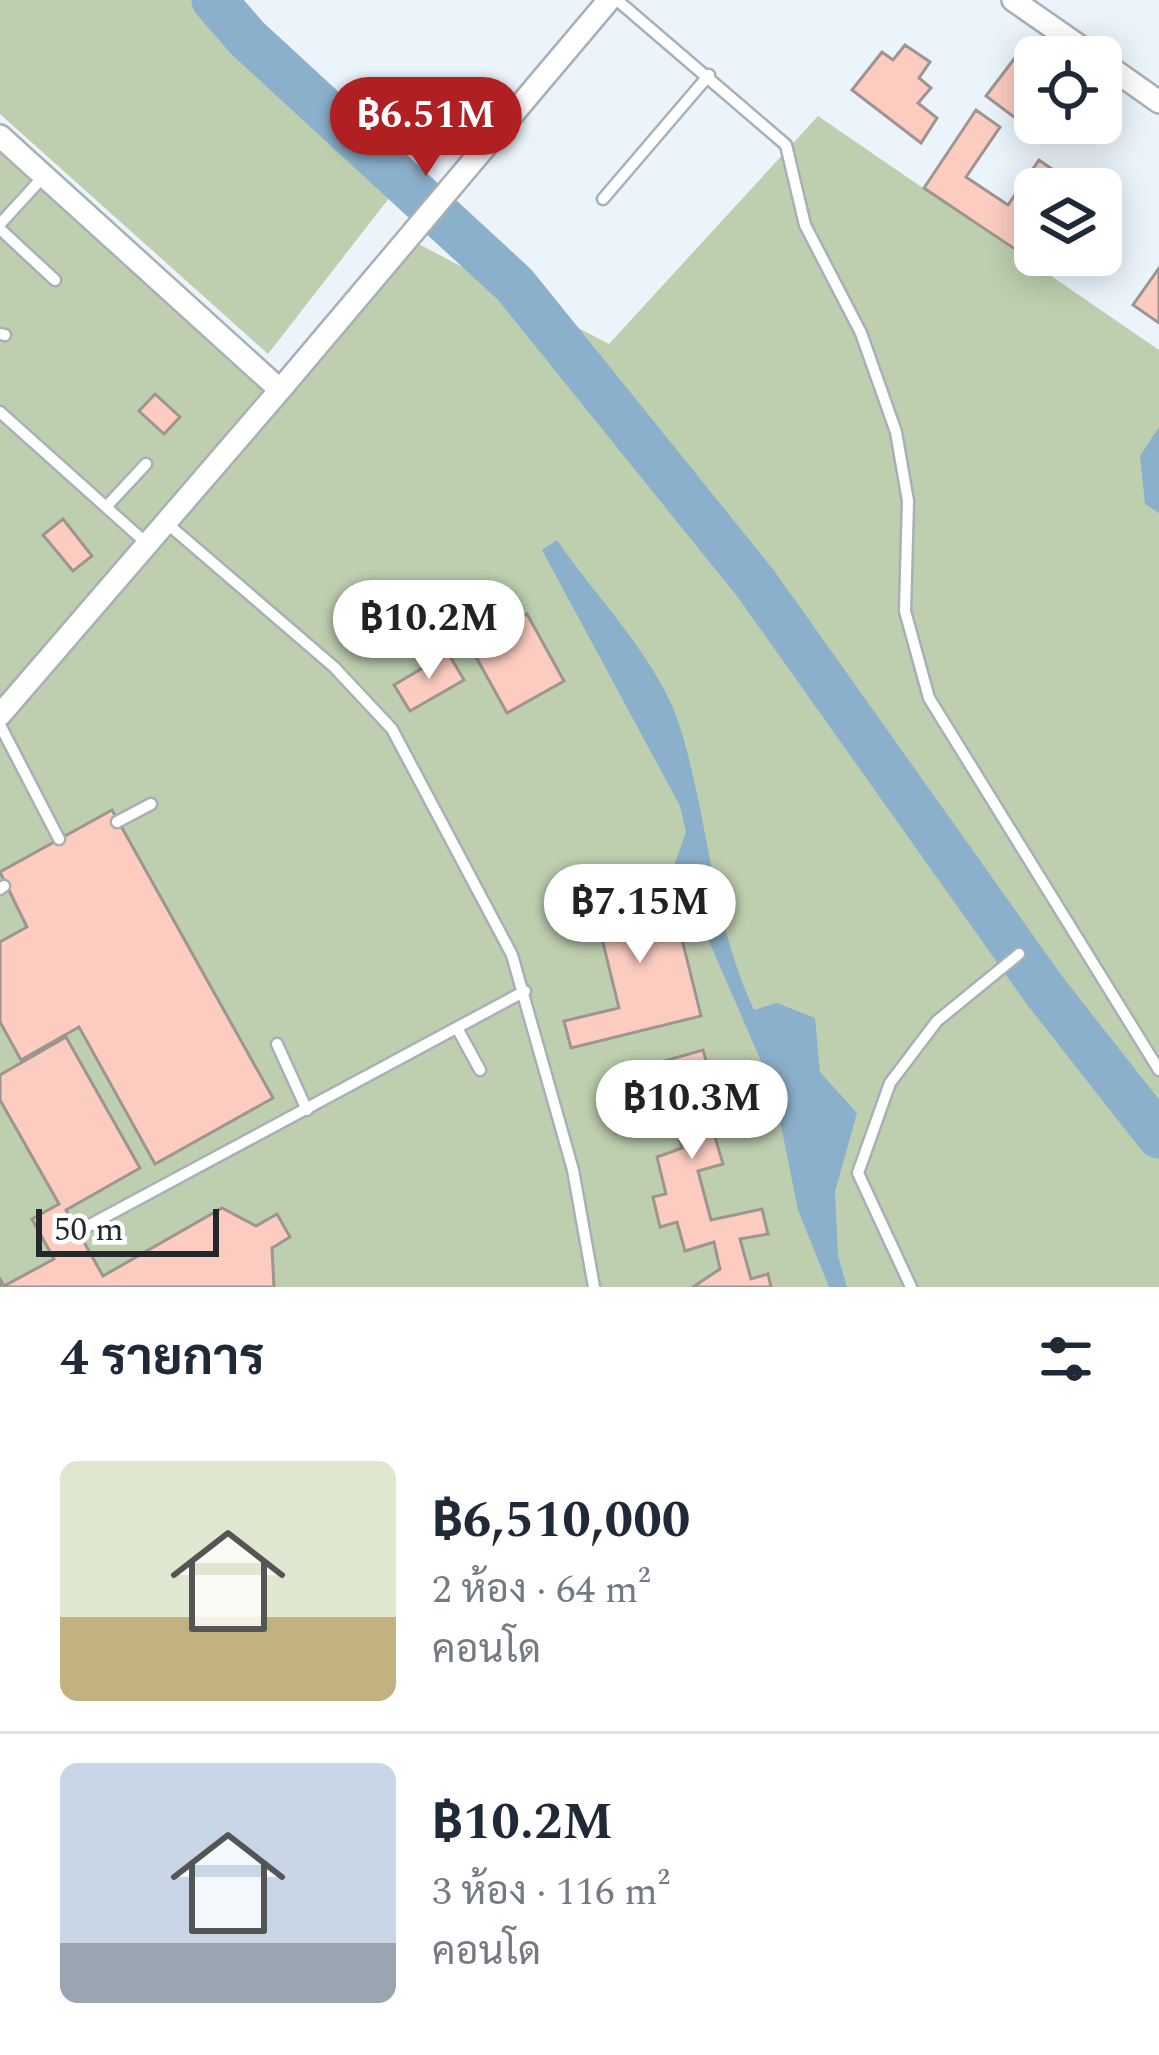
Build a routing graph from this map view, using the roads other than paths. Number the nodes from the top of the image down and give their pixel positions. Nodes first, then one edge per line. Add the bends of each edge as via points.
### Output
1 (613, 0) edge
2 (1013, 0) edge
3 (1065, 36) edge
4 (709, 75) junction
5 (1122, 76) edge
6 (1159, 102) edge
7 (0, 136) edge
8 (44, 176) junction
9 (603, 200) dead end
10 (0, 226) edge
11 (55, 280) dead end
12 (280, 391) junction
13 (0, 412) edge
14 (146, 464) dead end
15 (106, 507) junction
16 (163, 520) junction
17 (145, 542) junction
18 (0, 715) edge
19 (0, 725) edge
20 (152, 804) dead end
21 (117, 822) dead end
22 (59, 839) dead end
23 (1018, 954) dead end
24 (525, 991) junction
25 (457, 1028) junction
26 (278, 1044) dead end
27 (480, 1070) dead end
28 (1159, 1070) edge
29 (307, 1111) junction
30 (88, 1226) dead end
31 (594, 1287) edge
32 (911, 1287) edge

1 - 4 lane
1 - 12 street
2 - 3 street
4 - 9 lane
4 - 28 lane via 786,145 805,225 879,376 908,501 908,635 929,698
5 - 6 street
7 - 8 street
8 - 10 lane
8 - 12 street
10 - 11 lane
12 - 16 street
13 - 15 lane
14 - 15 lane
15 - 17 lane
16 - 17 street
16 - 24 lane via 334,667 392,729
17 - 18 street
19 - 22 lane
20 - 21 lane
23 - 32 lane via 937,1021 890,1083 858,1173
24 - 25 lane
24 - 31 lane via 573,1170
25 - 27 lane
25 - 29 lane
26 - 29 lane
29 - 30 lane

